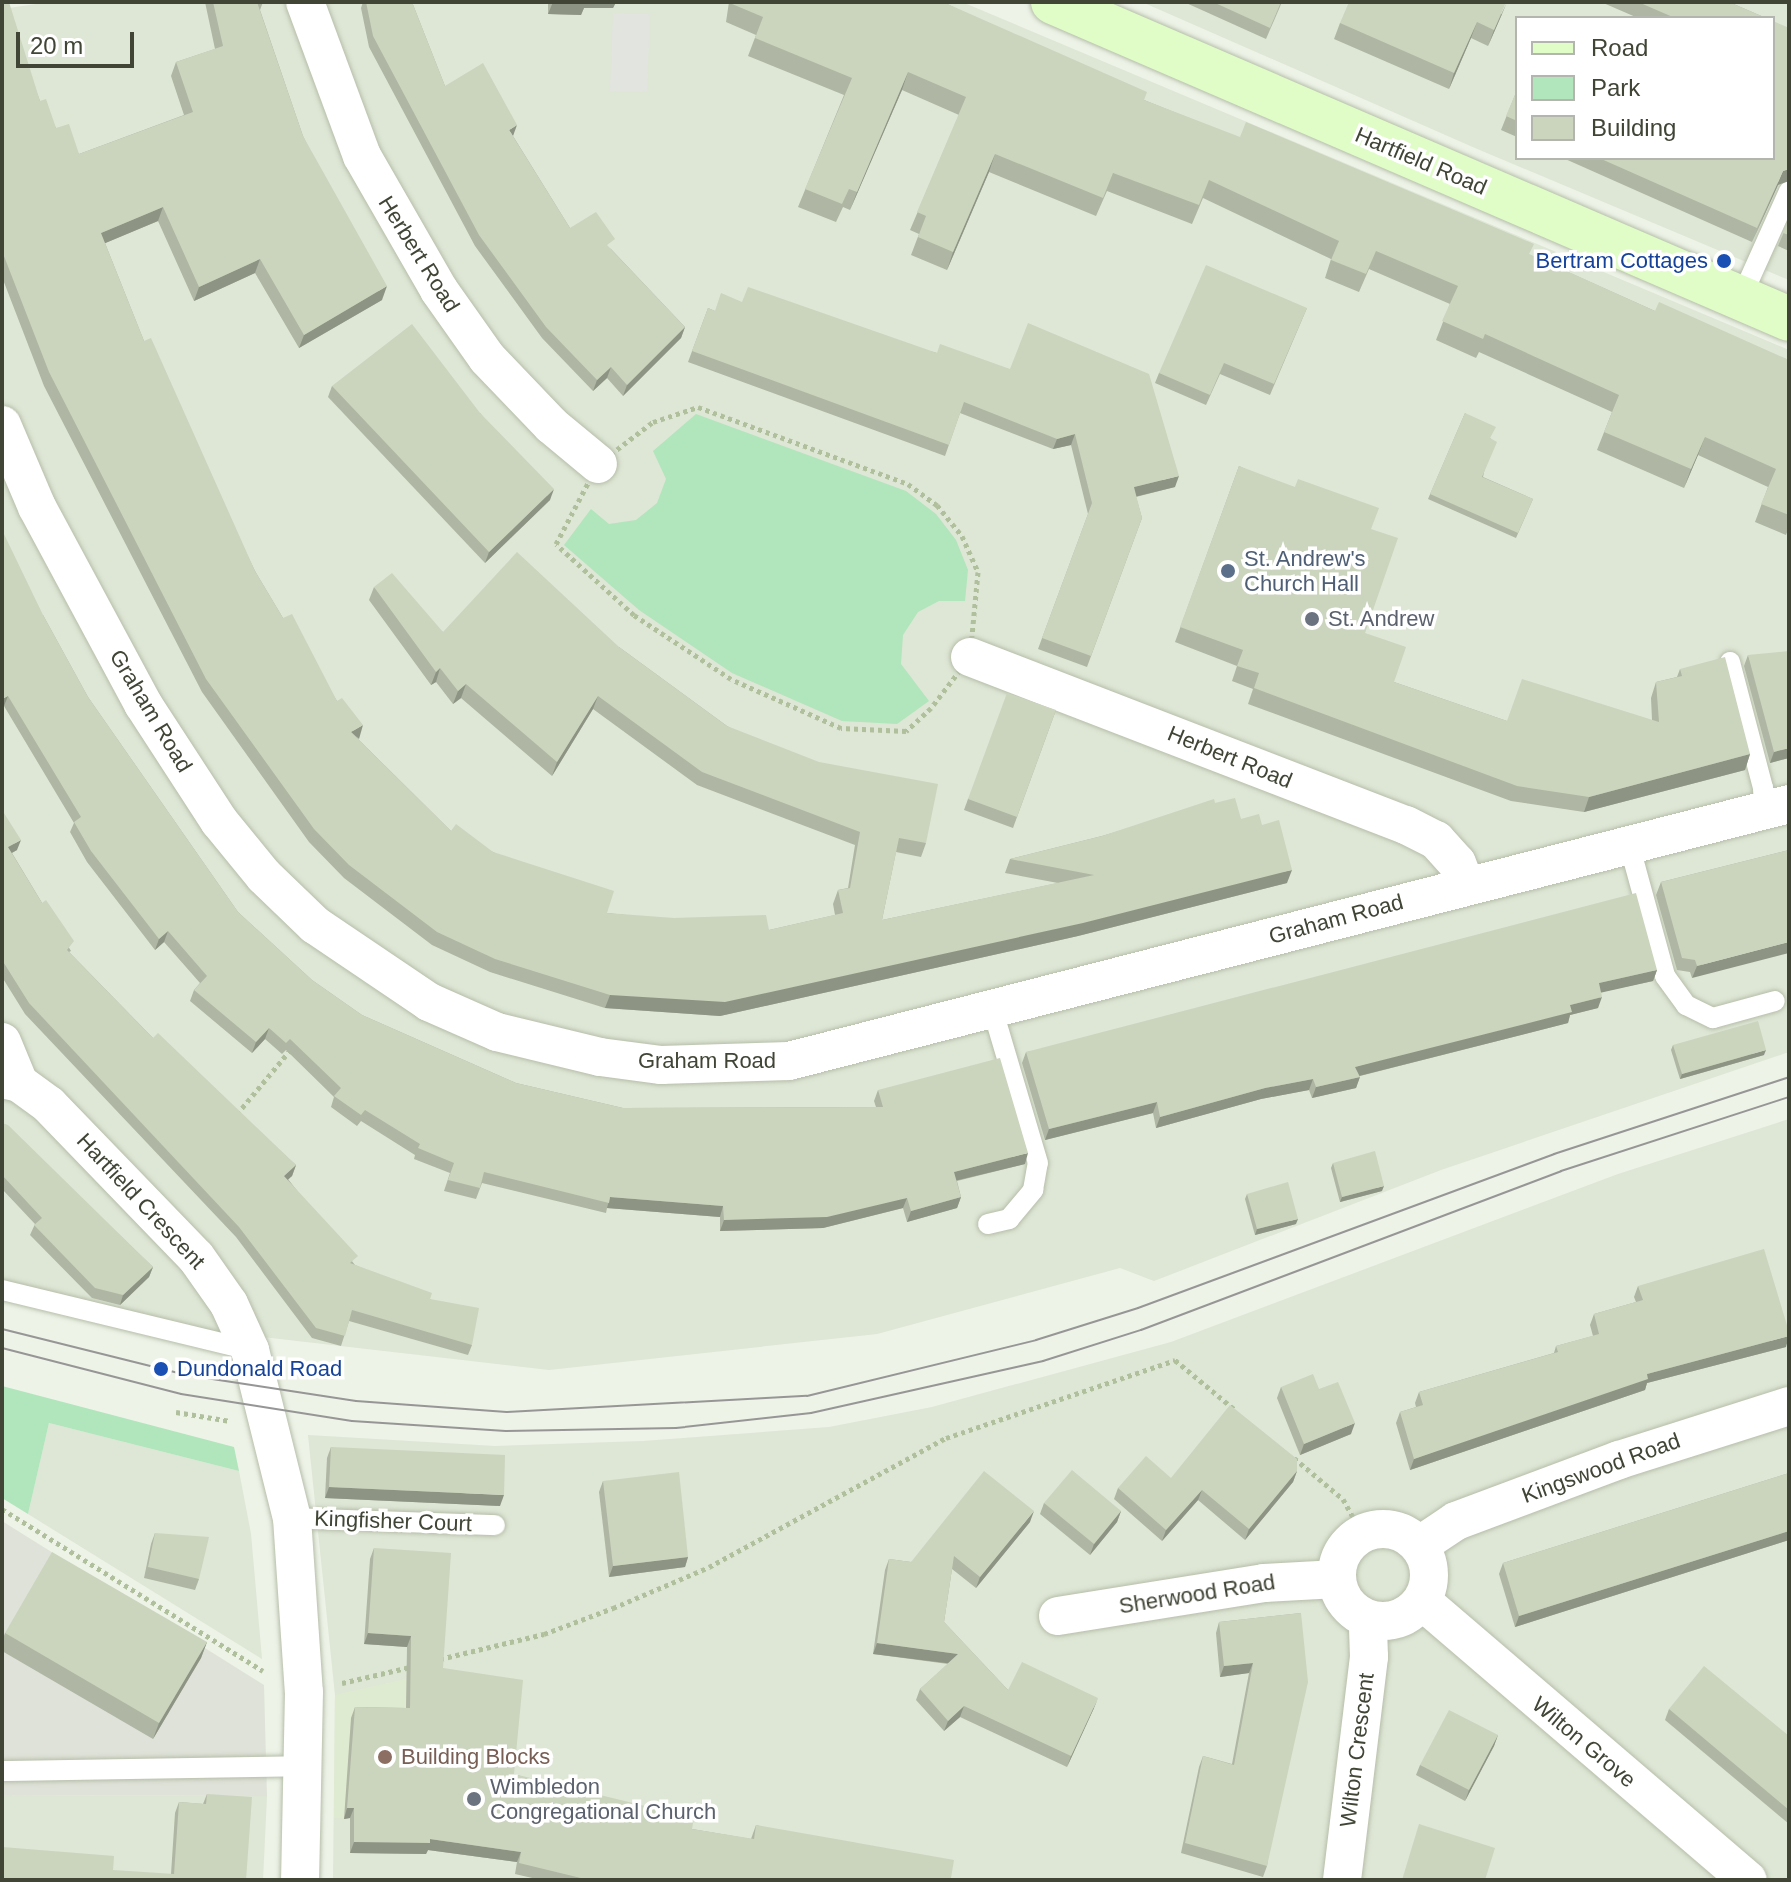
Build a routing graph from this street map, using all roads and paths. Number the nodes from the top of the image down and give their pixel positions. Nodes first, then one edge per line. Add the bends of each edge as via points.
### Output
1 (305, 2) edge
2 (1053, 2) edge
3 (1789, 191) edge
4 (1741, 298) junction
5 (1789, 319) edge
6 (2, 425) edge
7 (598, 464) junction
8 (970, 657) junction
9 (1730, 662) edge
10 (1776, 807) edge
11 (1629, 844) junction
12 (1466, 886) junction
13 (1775, 1001) dead end
14 (992, 1008) junction
15 (2, 1042) edge
16 (297, 1043) edge
17 (11, 1081) edge
18 (229, 1123) edge
19 (988, 1224) dead end
20 (2, 1290) edge
21 (250, 1350) junction
22 (1789, 1406) edge
23 (1239, 1413) edge
24 (1285, 1451) edge
25 (2, 1509) edge
26 (292, 1518) junction
27 (495, 1525) dead end
28 (1362, 1533) junction
29 (1420, 1545) junction
30 (1337, 1579) junction
31 (1422, 1601) junction
32 (1058, 1616) dead end
33 (1368, 1619) junction
34 (436, 1660) edge
35 (420, 1664) edge
36 (304, 1692) junction
37 (305, 1766) junction
38 (2, 1771) edge
39 (300, 1880) edge
40 (1342, 1880) edge
41 (1748, 1880) edge

1 - 7 street, Herbert Road via 362,156 439,290 487,358 551,425
2 - 4 main road, Hartfield Road
3 - 4 lane
4 - 5 main road, Hartfield Road
6 - 14 street, Graham Road via 37,507 143,704 219,821 264,876 315,925 429,1002 497,1032 600,1057 719,1066 789,1061
7 - 8 path via 653,422 698,407 908,484 937,505 962,536 978,572
7 - 8 path via 556,544 634,615 731,679 841,728 906,731
8 - 12 street, Herbert Road via 1406,825 1436,840 1457,863
9 - 10 lane via 1763,788
10 - 11 street, Graham Road
11 - 12 street, Graham Road
11 - 13 lane via 1665,976 1686,1005 1713,1018
12 - 14 street, Graham Road
14 - 19 lane via 1038,1163 1033,1190 1009,1219
15 - 17 street
16 - 18 path
17 - 21 street, Hartfield Crescent via 100,1154 196,1257 229,1304
20 - 21 lane
21 - 26 street
22 - 29 street, Kingswood Road via 1619,1460 1456,1521
23 - 34 path via 1175,1360 946,1438 709,1567 613,1608 544,1634
24 - 28 path via 1343,1499
25 - 36 path
26 - 27 lane, Kingfisher Court
26 - 36 street
28 - 29 street via 1393,1530
28 - 30 street via 1348,1544
29 - 31 street via 1429,1563
30 - 32 street, Sherwood Road via 1264,1583
30 - 33 street via 1347,1603
31 - 33 street via 1407,1615 1388,1621
31 - 41 street, Wilton Grove
33 - 40 street, Wilton Crescent via 1369,1657
35 - 36 path
36 - 37 street
37 - 38 lane
37 - 39 street

